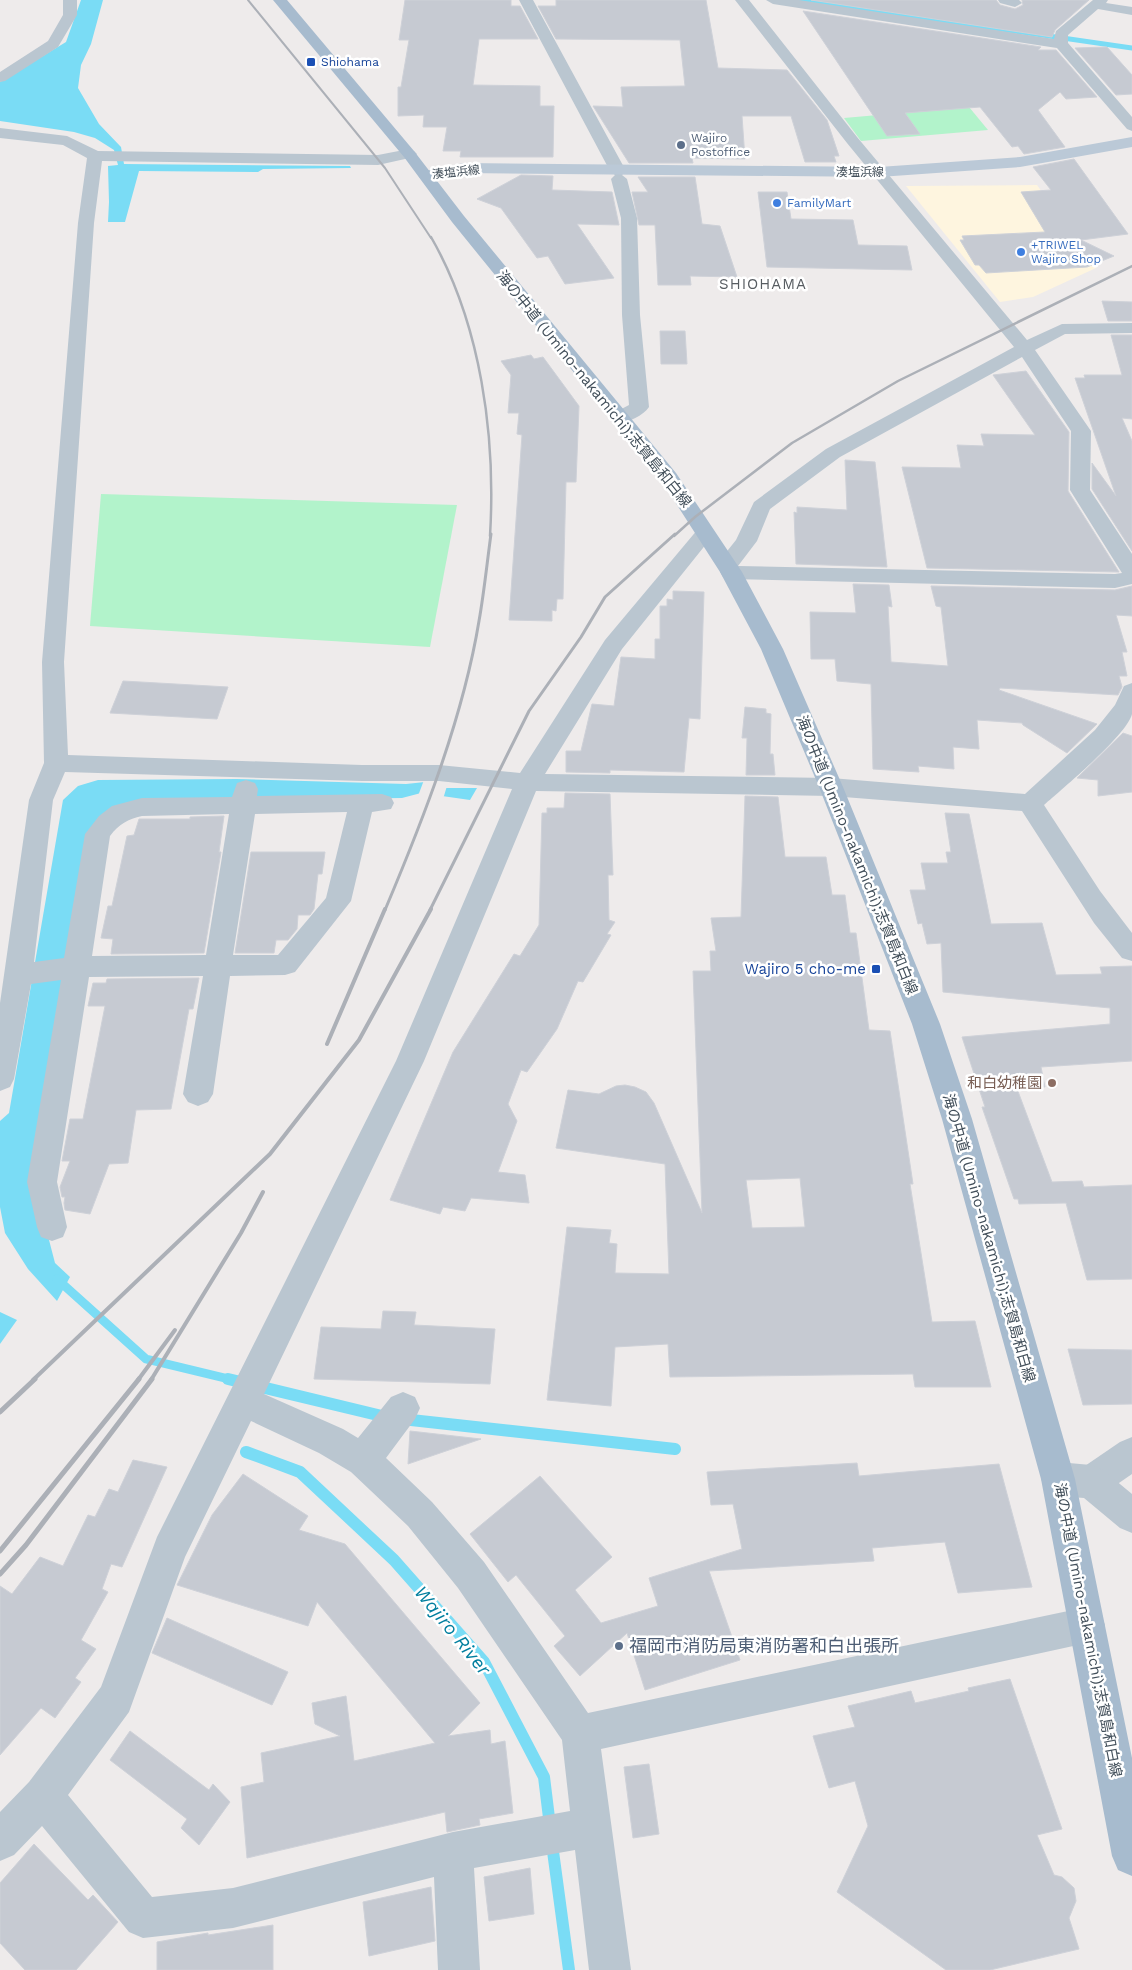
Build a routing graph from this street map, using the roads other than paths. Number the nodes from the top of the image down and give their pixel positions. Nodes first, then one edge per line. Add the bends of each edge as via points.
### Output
1 (70, 0) edge
2 (280, 0) edge
3 (526, 0) edge
4 (742, 0) edge
5 (773, 0) edge
6 (1098, 3) edge
7 (1132, 10) edge
8 (1060, 44) junction
9 (0, 78) edge
10 (1132, 126) edge
11 (0, 133) edge
12 (1132, 142) edge
13 (1132, 154) edge
14 (95, 156) junction
15 (417, 164) junction
16 (618, 175) junction
17 (883, 177) junction
18 (1132, 328) edge
19 (1025, 349) junction
20 (619, 418) junction
21 (706, 533) junction
22 (729, 568) junction
23 (1132, 571) edge
24 (1132, 577) edge
25 (1132, 691) edge
26 (56, 763) junction
27 (248, 770) junction
28 (528, 782) junction
29 (831, 787) junction
30 (1030, 803) junction
31 (243, 806) junction
32 (1132, 951) edge
33 (218, 966) junction
34 (78, 967) junction
35 (19, 975) junction
36 (0, 1080) edge
37 (198, 1094) dead end
38 (52, 1227) dead end
39 (242, 1401) junction
40 (403, 1408) dead end
41 (1132, 1454) edge
42 (363, 1460) junction
43 (1075, 1480) junction
44 (1132, 1516) edge
45 (1087, 1625) junction
46 (580, 1734) junction
47 (42, 1796) junction
48 (568, 1831) junction
49 (0, 1841) edge
50 (452, 1852) junction
51 (1132, 1856) edge
52 (460, 1970) edge
53 (610, 1970) edge

1 - 9 street via 70,15 53,44
2 - 15 main road, 海の中道 (Umino-nakamichi);志賀島和白線
3 - 16 street
4 - 17 street
5 - 8 street
6 - 7 street
6 - 8 street via 1061,34
8 - 10 street
11 - 14 street via 67,141
12 - 17 main road, 湊塩浜線 via 1020,162
13 - 17 main road, 湊塩浜線 via 1037,170 969,177
14 - 15 street via 378,160
14 - 26 street via 86,223 53,662
15 - 16 main road, 湊塩浜線 via 472,179
15 - 20 main road, 海の中道 (Umino-nakamichi);志賀島和白線
16 - 17 main road, 湊塩浜線 via 743,183
16 - 20 street via 629,218 631,315 639,407
17 - 19 street
18 - 19 street via 1062,329
19 - 22 street via 833,453 761,506 746,542
19 - 23 street via 1081,431 1080,490
20 - 21 main road, 海の中道 (Umino-nakamichi);志賀島和白線 via 669,477
21 - 22 main road, 海の中道 (Umino-nakamichi);志賀島和白線
21 - 28 street via 613,645
22 - 24 street via 1115,581
22 - 29 main road, 海の中道 (Umino-nakamichi);志賀島和白線 via 772,649
25 - 30 street via 1110,730
26 - 27 street
26 - 35 street via 41,800
27 - 28 street via 439,773
27 - 31 street
28 - 29 street
28 - 39 street via 410,1061
29 - 30 street
29 - 43 main road, 海の中道 (Umino-nakamichi);志賀島和白線 via 929,1034
30 - 32 street via 1079,881
31 - 33 street
31 - 33 street via 372,804 338,901 285,965
31 - 34 street via 142,807 111,817 98,834
33 - 34 street
33 - 37 street
34 - 35 street
34 - 38 street via 42,1182
35 - 36 street
39 - 42 street via 331,1441
39 - 47 street via 170,1550 116,1699
40 - 42 street
41 - 43 street
42 - 46 street via 420,1514 471,1574
43 - 44 street
43 - 45 main road, 海の中道 (Umino-nakamichi);志賀島和白線
45 - 46 street
45 - 51 main road, 海の中道 (Umino-nakamichi);志賀島和白線
46 - 48 street
47 - 49 street
47 - 50 street via 143,1918 233,1908
48 - 50 street
48 - 53 street
50 - 52 street

